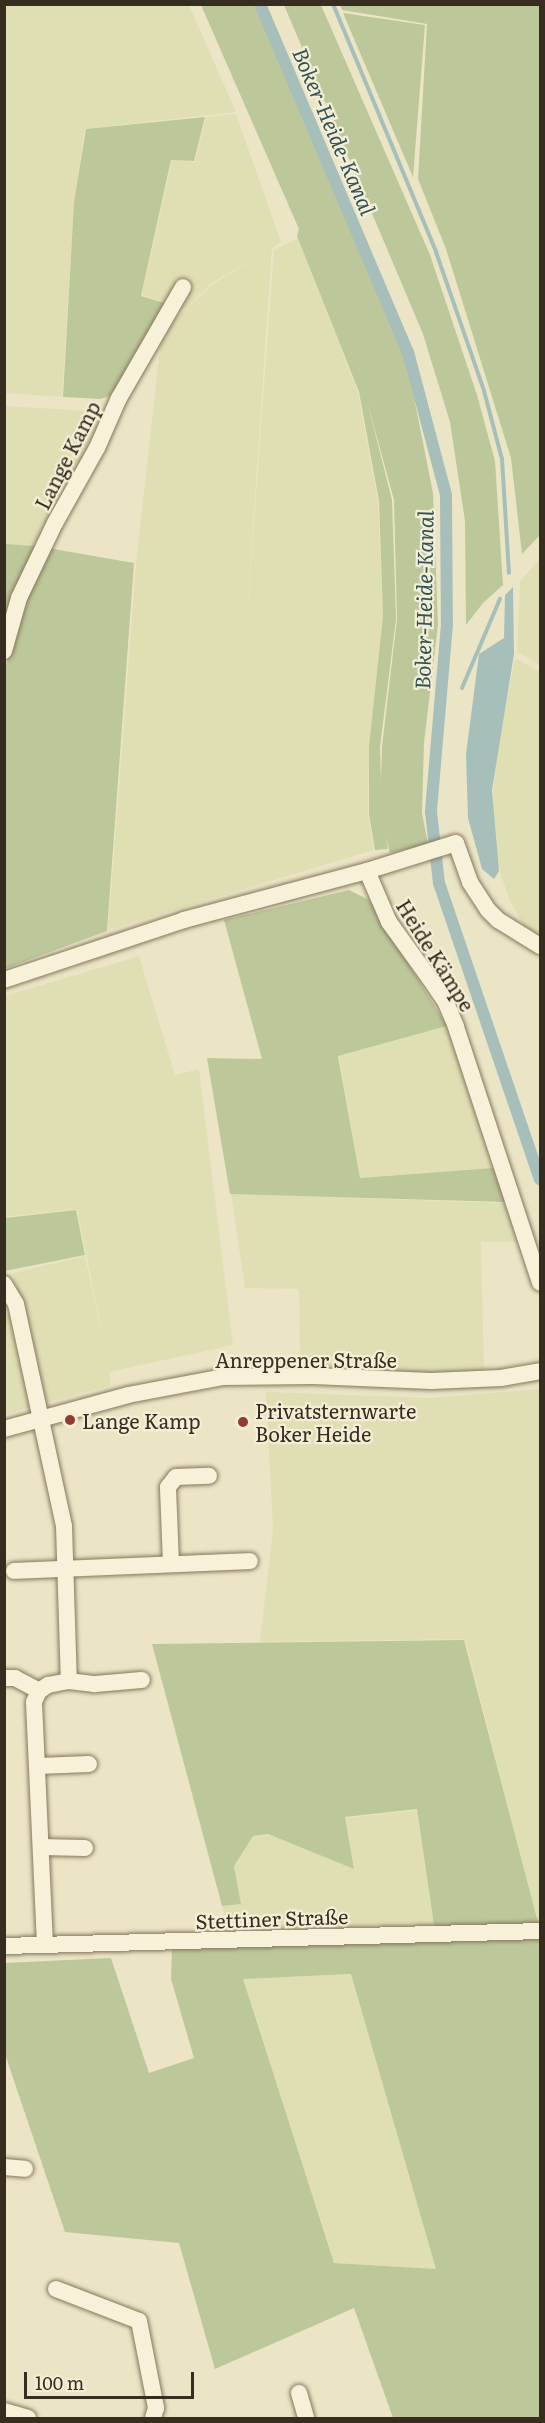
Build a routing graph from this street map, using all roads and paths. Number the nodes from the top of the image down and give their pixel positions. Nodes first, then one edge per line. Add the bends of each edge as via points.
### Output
1 (183, 286) dead end
2 (5, 649) edge
3 (367, 871) junction
4 (540, 946) edge
5 (4, 980) edge
6 (540, 1283) edge
7 (4, 1284) edge
8 (540, 1371) edge
9 (41, 1420) junction
10 (4, 1429) edge
11 (209, 1476) dead end
12 (249, 1561) dead end
13 (171, 1563) junction
14 (67, 1568) junction
15 (14, 1571) dead end
16 (4, 1678) edge
17 (69, 1680) junction
18 (142, 1680) dead end
19 (39, 1691) junction
20 (89, 1764) dead end
21 (38, 1766) junction
22 (41, 1848) junction
23 (86, 1848) dead end
24 (540, 1931) edge
25 (45, 1945) junction
26 (4, 1946) edge
27 (4, 2167) edge
28 (25, 2169) dead end
29 (56, 2289) dead end
30 (299, 2393) dead end
31 (4, 2411) edge
32 (28, 2418) edge
33 (153, 2418) edge
34 (306, 2418) edge

1 - 2 street, Lange Kamp via 119,398 97,448 55,523 19,598
3 - 4 street via 456,843 470,882 488,910
3 - 5 street via 184,920
3 - 6 street, Heide Kämpe via 389,922 446,1003
7 - 9 street via 15,1304
8 - 9 street, Anreppener Straße via 501,1378 440,1381 223,1377 128,1395
9 - 10 street, Anreppener Straße
9 - 14 street via 64,1526
11 - 13 street via 176,1477 168,1487
12 - 13 street
13 - 14 street
14 - 15 street
14 - 17 street
16 - 19 street via 15,1678
17 - 18 street via 95,1684
17 - 19 street
19 - 21 street via 34,1702
20 - 21 street
21 - 22 street
22 - 23 street
22 - 25 street
24 - 25 street, Stettiner Straße
25 - 26 street, Stettiner Straße
27 - 28 street
29 - 33 street via 139,2321 156,2408
30 - 34 street
31 - 32 street

